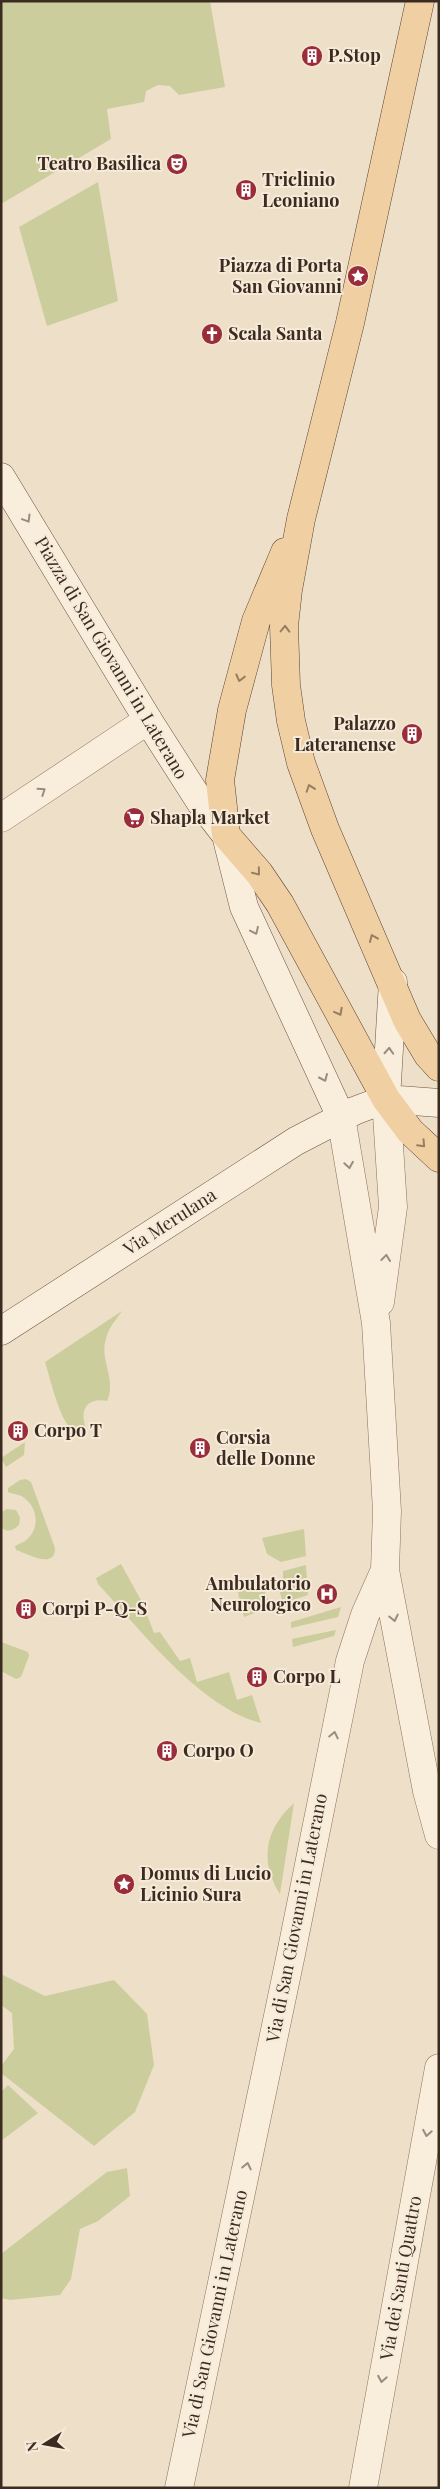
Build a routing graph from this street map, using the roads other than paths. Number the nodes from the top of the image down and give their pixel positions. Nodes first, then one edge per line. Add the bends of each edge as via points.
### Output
1 (420, 1) edge
2 (1, 477) edge
3 (301, 519) junction
4 (148, 720) junction
5 (1, 818) edge
6 (226, 835) junction
7 (393, 982) junction
8 (439, 1067) edge
9 (386, 1099) junction
10 (439, 1103) edge
11 (341, 1117) junction
12 (439, 1158) edge
13 (1, 1331) edge
14 (377, 1336) junction
15 (385, 1570) junction
16 (439, 1836) edge
17 (439, 2068) edge
18 (179, 2488) edge
19 (363, 2488) edge

1 - 3 main road via 350,323
2 -> 4 street, Piazza di San Giovanni in Laterano
3 -> 6 main road, Piazza di San Giovanni in Laterano via 256,621 232,710 220,780
7 -> 3 main road, Piazza di San Giovanni in Laterano via 312,796 291,722 284,626
5 -> 4 street
4 - 6 street, Piazza di San Giovanni in Laterano via 201,803
6 -> 9 main road, Piazza di San Giovanni in Laterano via 259,873 280,904
6 -> 11 street, Piazza di San Giovanni in Laterano via 244,907
7 - 8 main road, Piazza di San Giovanni in Laterano via 414,1034
9 -> 7 street, Piazza di San Giovanni in Laterano
9 - 10 street
9 - 11 street
9 -> 12 main road, Piazza di San Giovanni in Laterano via 410,1131
14 -> 9 street, Piazza di San Giovanni in Laterano via 393,1202
11 - 13 street, Via Merulana via 296,1141
11 -> 14 street, Piazza di San Giovanni in Laterano
14 - 15 street, Via di San Giovanni in Laterano via 387,1494
15 -> 16 street via 427,1791
18 -> 15 street, Via di San Giovanni in Laterano via 350,1661 362,1622
17 -> 19 street, Via dei Santi Quattro

